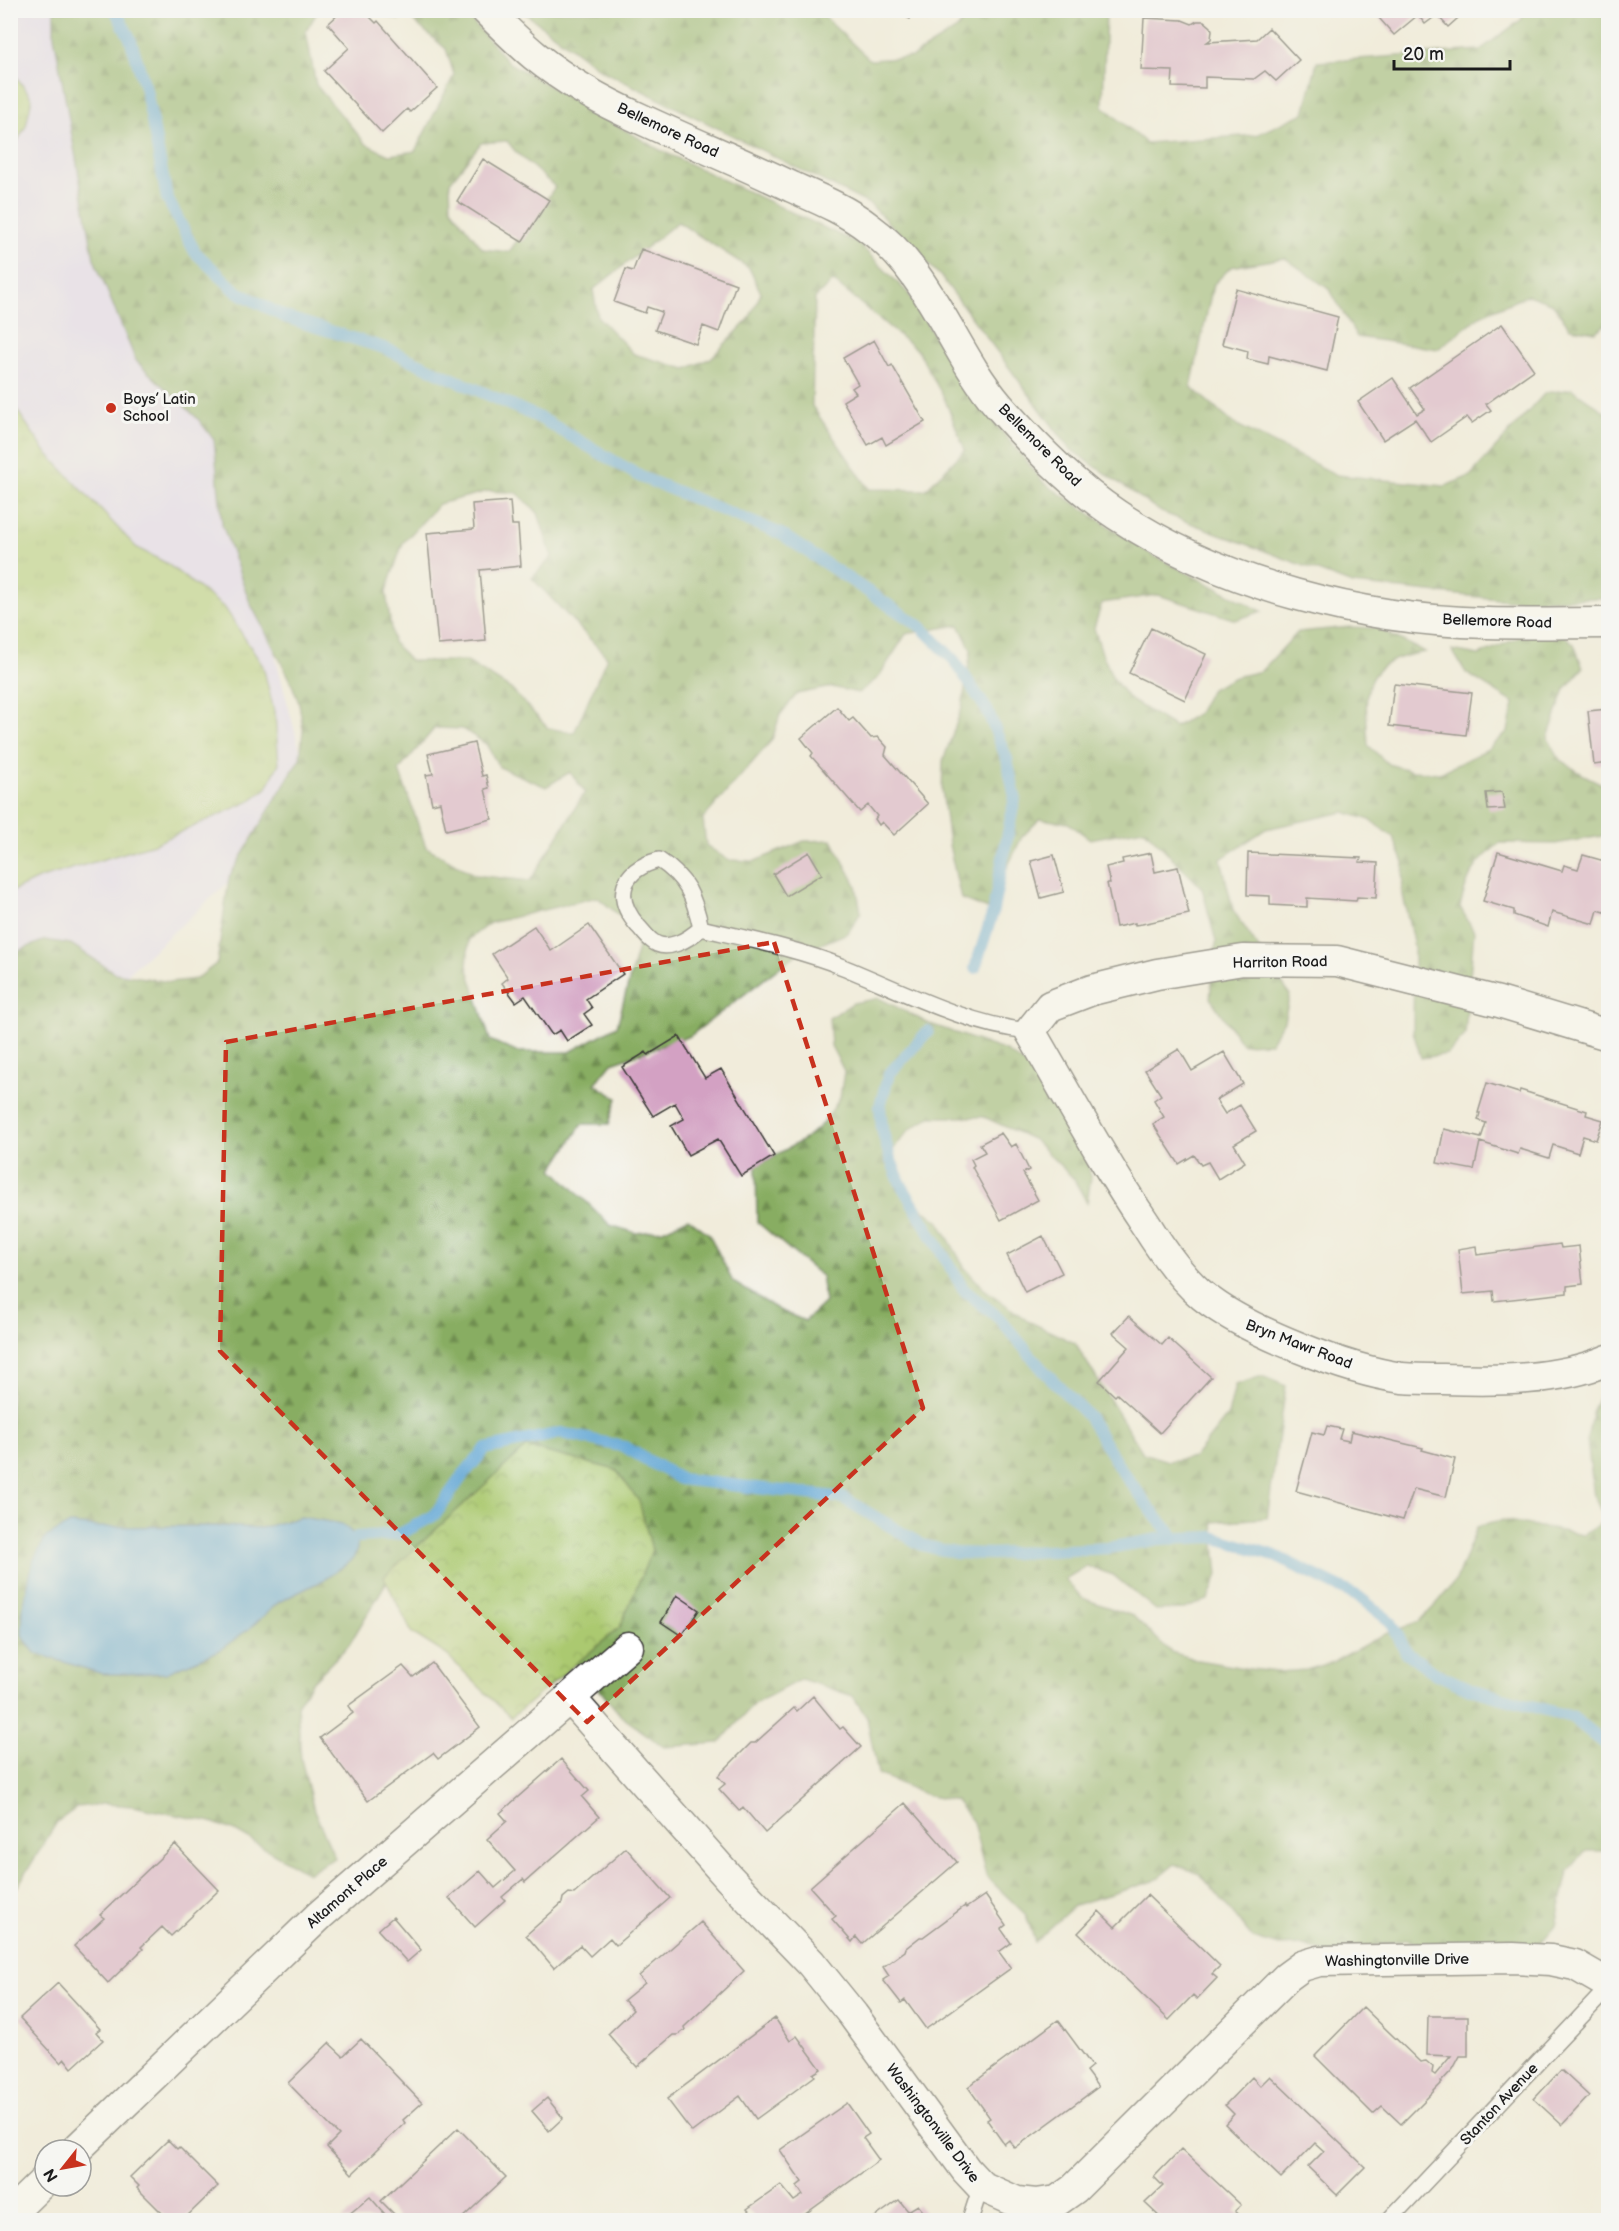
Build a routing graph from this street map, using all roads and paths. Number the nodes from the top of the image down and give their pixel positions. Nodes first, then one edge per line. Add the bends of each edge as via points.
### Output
1 (486, 10) edge
2 (1608, 623) edge
3 (701, 928) junction
4 (1030, 1030) junction
5 (1608, 1035) edge
6 (1608, 1360) edge
7 (628, 1647) dead end
8 (570, 1698) junction
9 (1608, 1986) edge
10 (88, 2138) edge
11 (981, 2186) junction
12 (33, 2192) edge
13 (1041, 2212) edge
14 (10, 2214) edge
15 (970, 2220) edge
16 (1389, 2220) edge

1 - 2 street, Bellemore Road via 536,57 588,92 851,214 888,241 915,272 996,402 1034,444 1116,514 1169,546 1227,573 1345,606 1409,617 1485,623
3 - 3 lane via 695,901 675,871 659,860 645,863 630,876 623,891 627,913 653,942 669,946 688,940
3 - 4 lane via 840,966 1004,1029
4 - 5 street, Harriton Road via 1050,1006 1092,990 1157,974 1243,960 1337,961 1499,1002
4 - 6 street, Bryn Mawr Road via 1162,1250 1202,1295 1240,1322 1312,1352 1404,1378 1531,1378 1589,1368
7 - 8 street, Altamont Place
8 - 10 street, Altamont Place via 320,1915
8 - 11 street, Washingtonville Drive via 729,1878 811,1963
9 - 13 street, Washingtonville Drive via 1575,1965 1551,1960 1319,1961 1302,1966 1074,2189
9 - 16 lane, Stanton Avenue
11 - 13 street, Washingtonville Drive
11 - 15 lane
12 - 14 street

